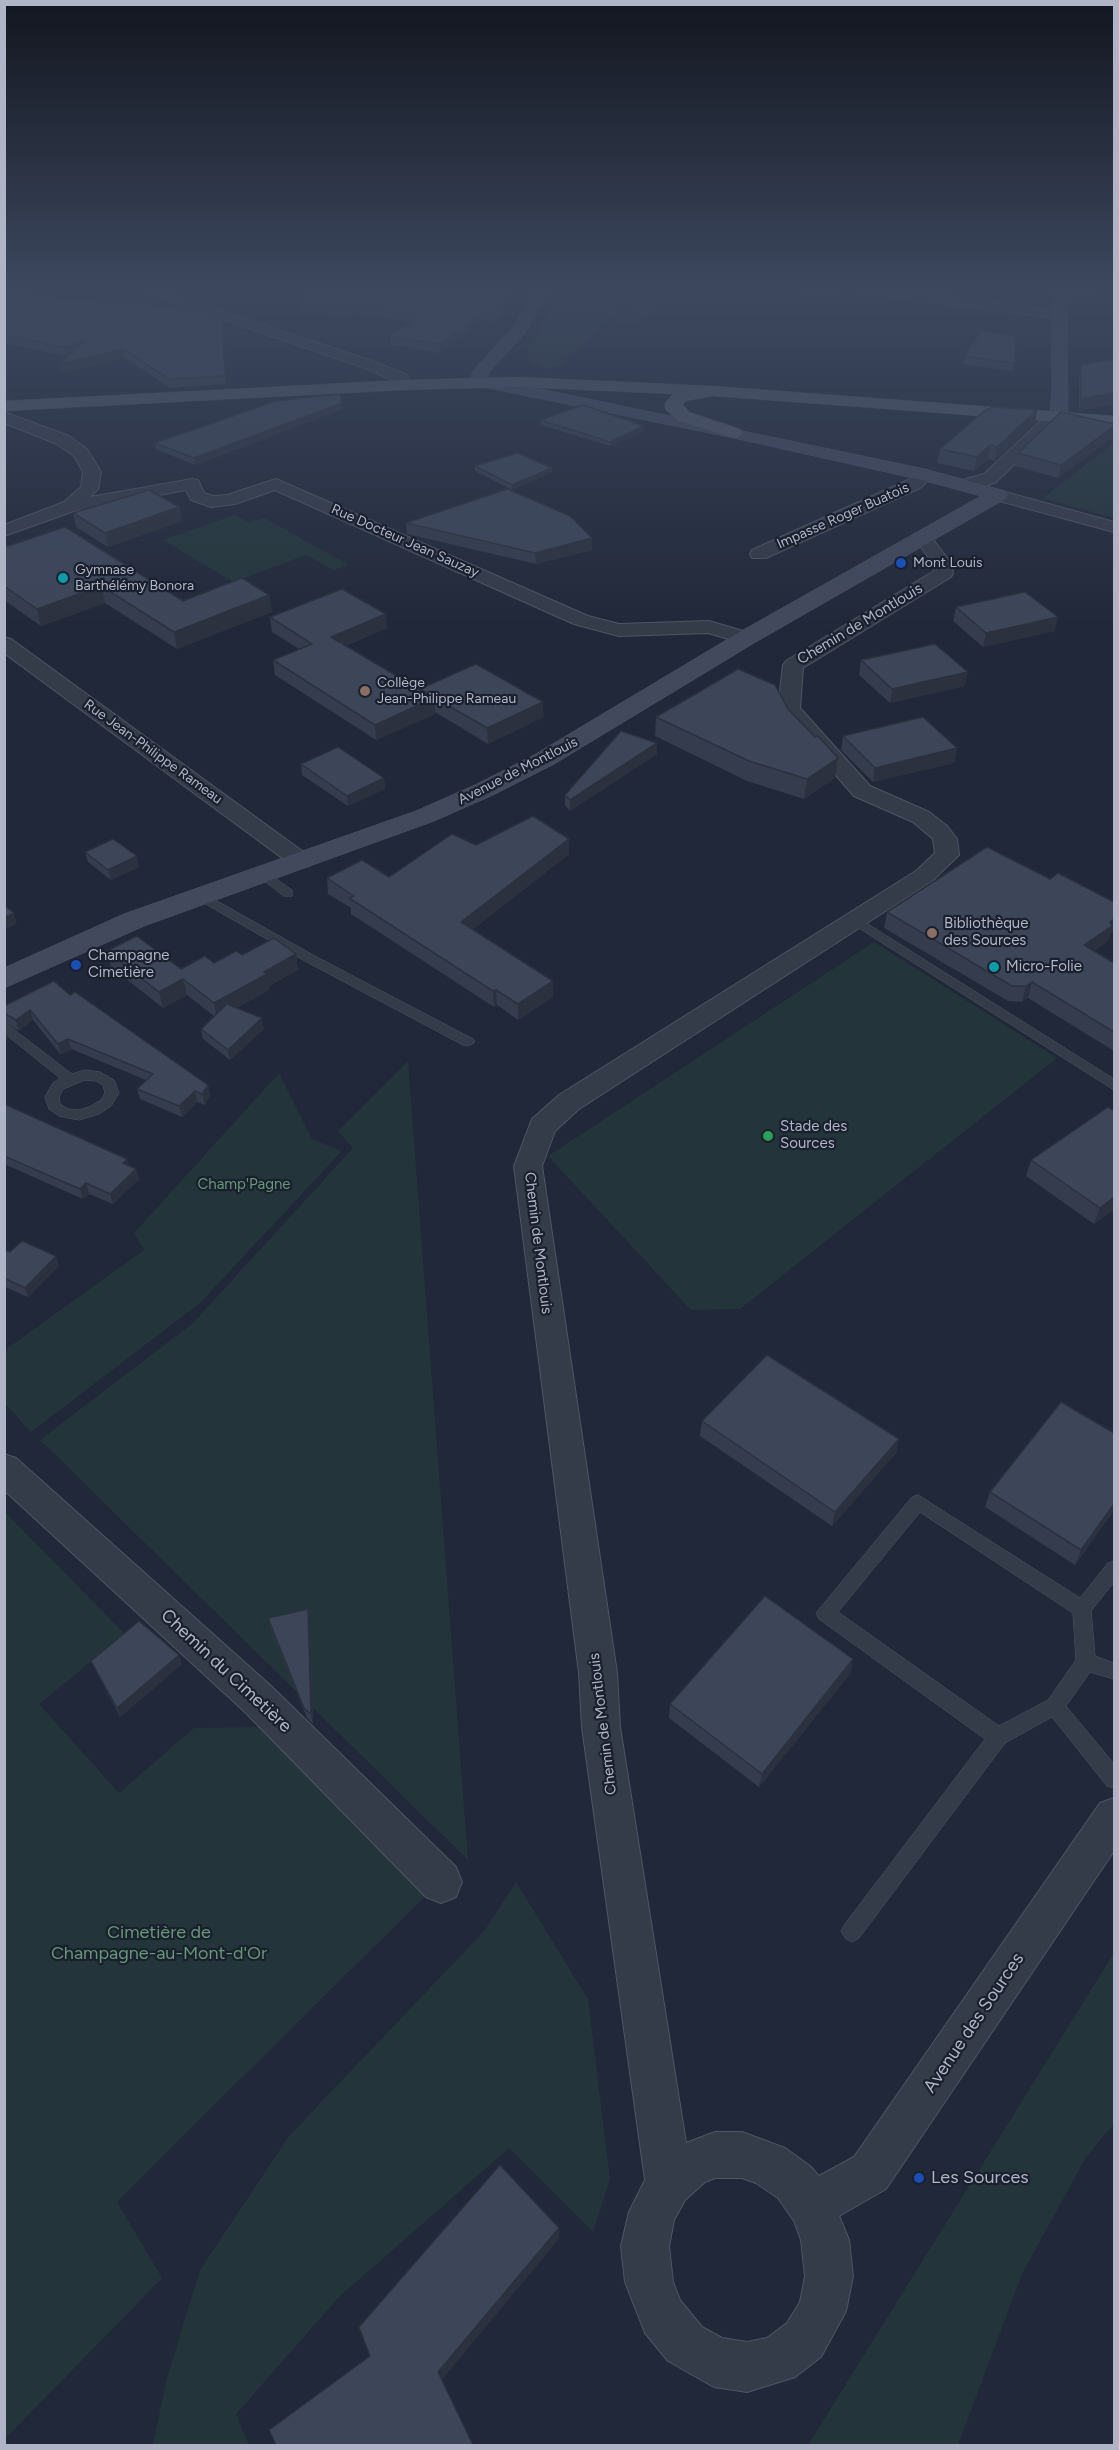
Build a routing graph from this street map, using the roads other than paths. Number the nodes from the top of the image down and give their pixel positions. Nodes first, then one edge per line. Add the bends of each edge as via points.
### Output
1 (55, 403) edge
2 (593, 403) edge
3 (674, 403) edge
4 (890, 403) edge
5 (921, 403) edge
6 (1056, 403) edge
7 (4, 406) edge
8 (1056, 414) junction
9 (1114, 415) edge
10 (4, 417) edge
11 (1114, 421) edge
12 (734, 433) junction
13 (925, 475) junction
14 (965, 485) junction
15 (998, 495) junction
16 (70, 506) junction
17 (1114, 527) edge
18 (4, 531) edge
19 (922, 537) junction
20 (759, 554) dead end
21 (746, 638) junction
22 (4, 643) edge
23 (301, 861) junction
24 (263, 874) junction
25 (288, 893) dead end
26 (201, 896) junction
27 (855, 920) junction
28 (4, 979) edge
29 (4, 1026) edge
30 (468, 1042) dead end
31 (70, 1079) dead end
32 (1114, 1085) edge
33 (4, 1468) edge
34 (1114, 1569) edge
35 (1082, 1609) junction
36 (1086, 1662) junction
37 (1114, 1671) edge
38 (1055, 1706) junction
39 (998, 1737) junction
40 (1114, 1779) edge
41 (1114, 1817) edge
42 (441, 1882) dead end
43 (852, 1931) dead end
44 (669, 2184) junction
45 (812, 2206) junction

1 - 7 main road
2 - 12 street
3 - 12 main road via 675,410 683,416
4 - 8 main road
5 - 8 main road
6 - 8 street
8 - 9 main road
8 - 11 main road
8 - 14 street via 990,478
10 - 16 street via 63,440 81,453 92,472 88,489
12 - 13 street
13 - 14 street
13 - 20 street, Impasse Roger Buatois via 914,484
14 - 15 street
15 - 17 street
15 - 19 street, Avenue de Montlouis
16 - 18 street
16 - 21 street, Rue Docteur Jean Sauzay via 192,484 197,496 211,502 230,500 276,484 581,620 619,630 708,627
19 - 21 street, Avenue de Montlouis
19 - 27 street, Chemin de Montlouis via 942,563 944,573 793,665 789,709 862,791 921,817 945,839 947,855 924,876
21 - 23 street, Avenue de Montlouis via 515,775 425,816
22 - 23 street, Rue Jean-Philippe Rameau
23 - 24 street, Avenue de Montlouis
24 - 25 lane
24 - 26 street, Avenue de Montlouis
26 - 28 street, Avenue de Montlouis via 134,920
26 - 30 lane
27 - 32 lane
27 - 44 street, Chemin de Montlouis via 569,1102 542,1126 528,1166 598,1673 602,1727
29 - 31 lane
33 - 42 street, Chemin du Cimetière via 258,1699
34 - 35 lane
35 - 36 lane
35 - 39 lane via 918,1502 825,1613
36 - 37 lane
36 - 38 lane
38 - 39 lane
38 - 40 lane
39 - 43 lane
41 - 45 street, Avenue des Sources via 870,2173
44 - 45 street via 689,2165 715,2155 742,2155 769,2164 794,2182
44 - 45 street via 652,2212 645,2246 649,2282 662,2316 685,2344 714,2362 725,2364 747,2367 778,2360 804,2340 822,2311 829,2276 825,2240

